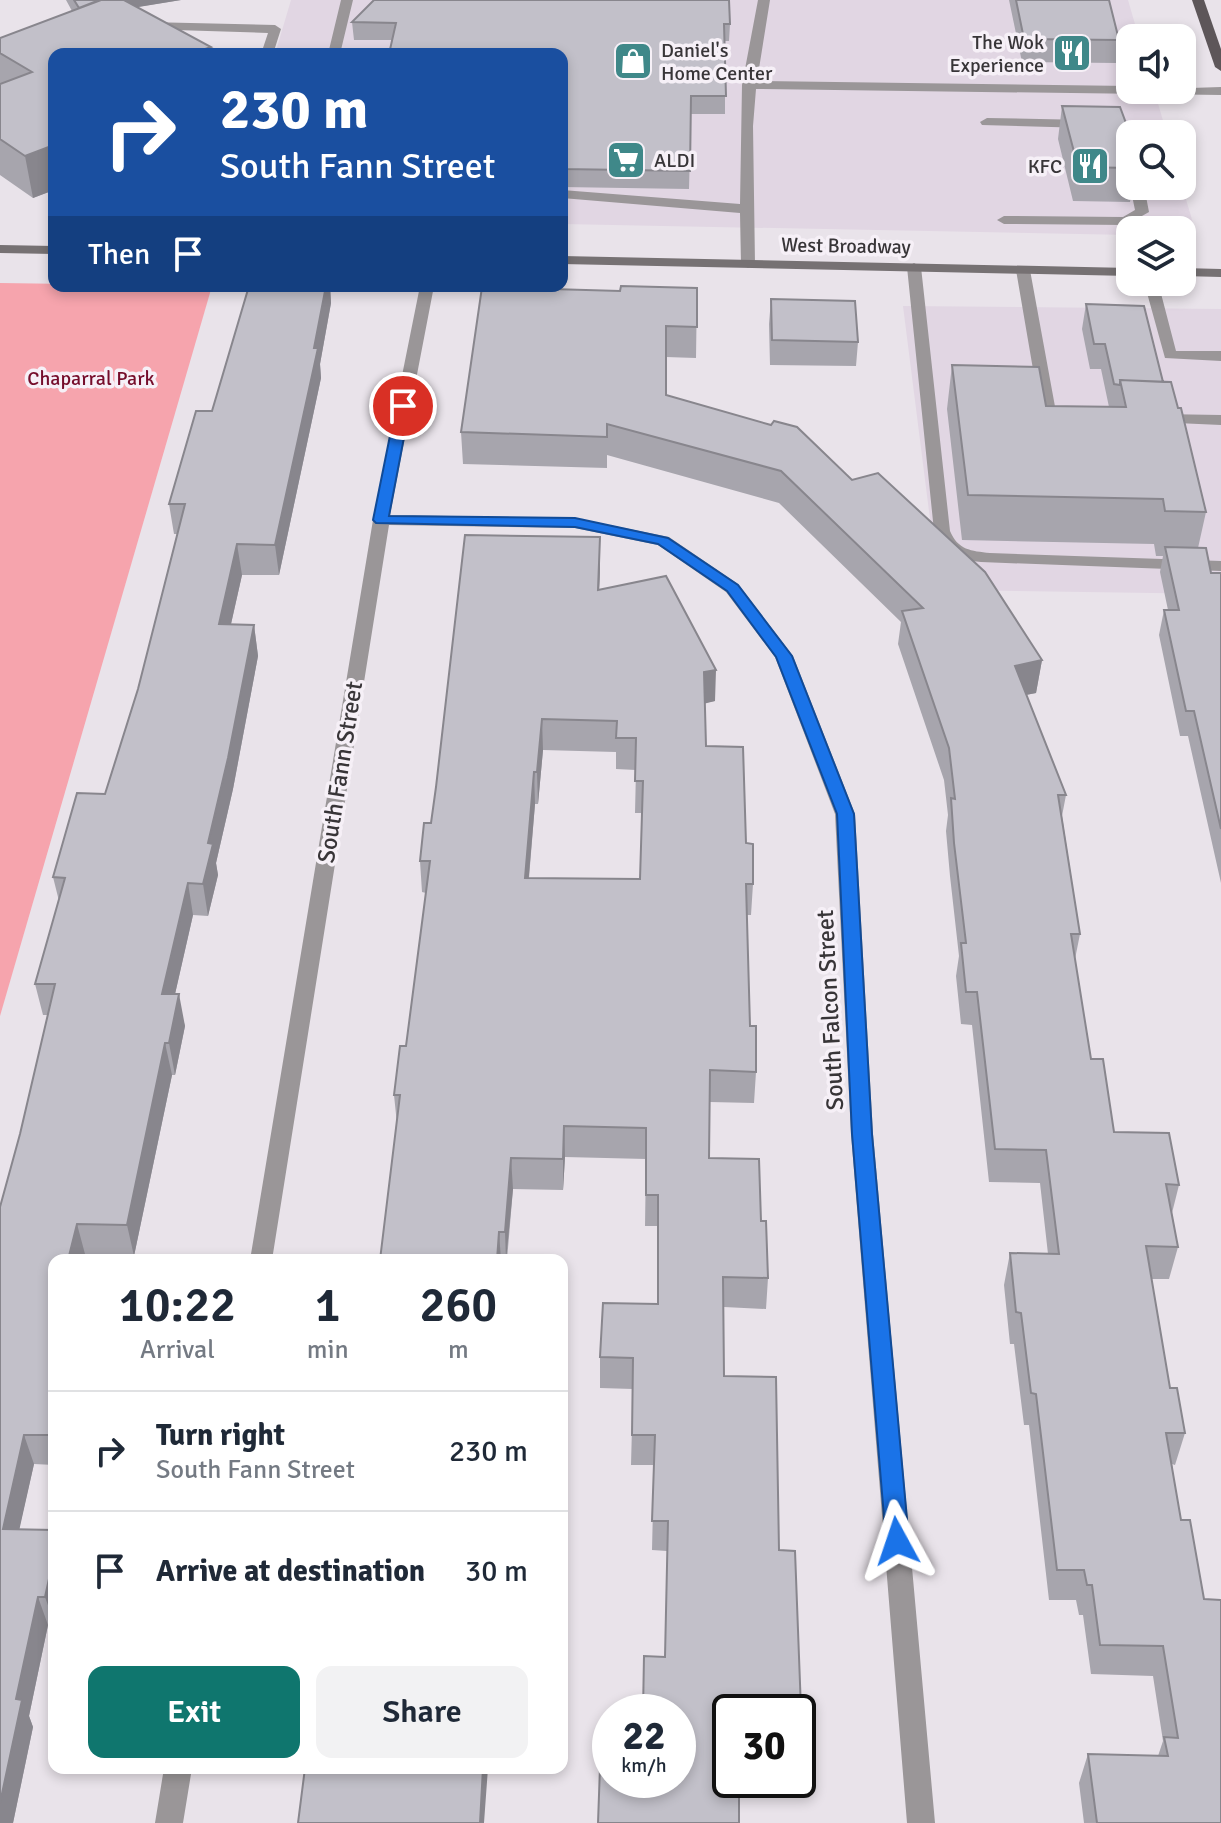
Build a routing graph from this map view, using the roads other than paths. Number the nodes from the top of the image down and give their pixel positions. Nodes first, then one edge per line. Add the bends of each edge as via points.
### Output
1 (347, 0) edge
2 (764, 0) edge
3 (1198, 0) edge
4 (139, 26) edge
5 (269, 48) edge
6 (335, 48) edge
7 (1221, 67) edge
8 (749, 85) junction
9 (1116, 90) edge
10 (1196, 91) edge
11 (1221, 91) edge
12 (987, 122) dead end
13 (1102, 125) edge
14 (568, 194) edge
15 (1140, 200) edge
16 (747, 209) junction
17 (1004, 220) dead end
18 (0, 249) edge
19 (48, 250) edge
20 (568, 260) edge
21 (748, 264) junction
22 (914, 267) junction
23 (1023, 270) junction
24 (1116, 272) edge
25 (1196, 272) edge
26 (1221, 273) edge
27 (426, 292) edge
28 (1155, 296) edge
29 (1221, 356) edge
30 (1080, 417) edge
31 (1143, 418) edge
32 (1221, 420) edge
33 (381, 520) junction
34 (1221, 566) edge
35 (262, 1254) edge
36 (177, 1774) edge
37 (169, 1823) edge
38 (921, 1823) edge

1 - 6 street
2 - 8 street
3 - 7 main road
4 - 5 street via 275,29
8 - 9 street
8 - 16 street
10 - 11 street
12 - 13 street
14 - 16 street
15 - 17 street via 1142,212 1126,221
16 - 21 street
18 - 19 main road
20 - 21 main road, West Broadway
21 - 22 main road, West Broadway
22 - 23 main road, West Broadway
22 - 34 street via 946,545 961,555 990,558
23 - 24 main road, West Broadway
23 - 30 street via 1049,416
25 - 26 main road
27 - 33 street, South Fann Street
28 - 29 street via 1170,355
31 - 32 street
33 - 35 street, South Fann Street
33 - 38 street, South Falcon Street via 575,523 663,541 732,588 784,656 845,814 862,1134
36 - 37 street

